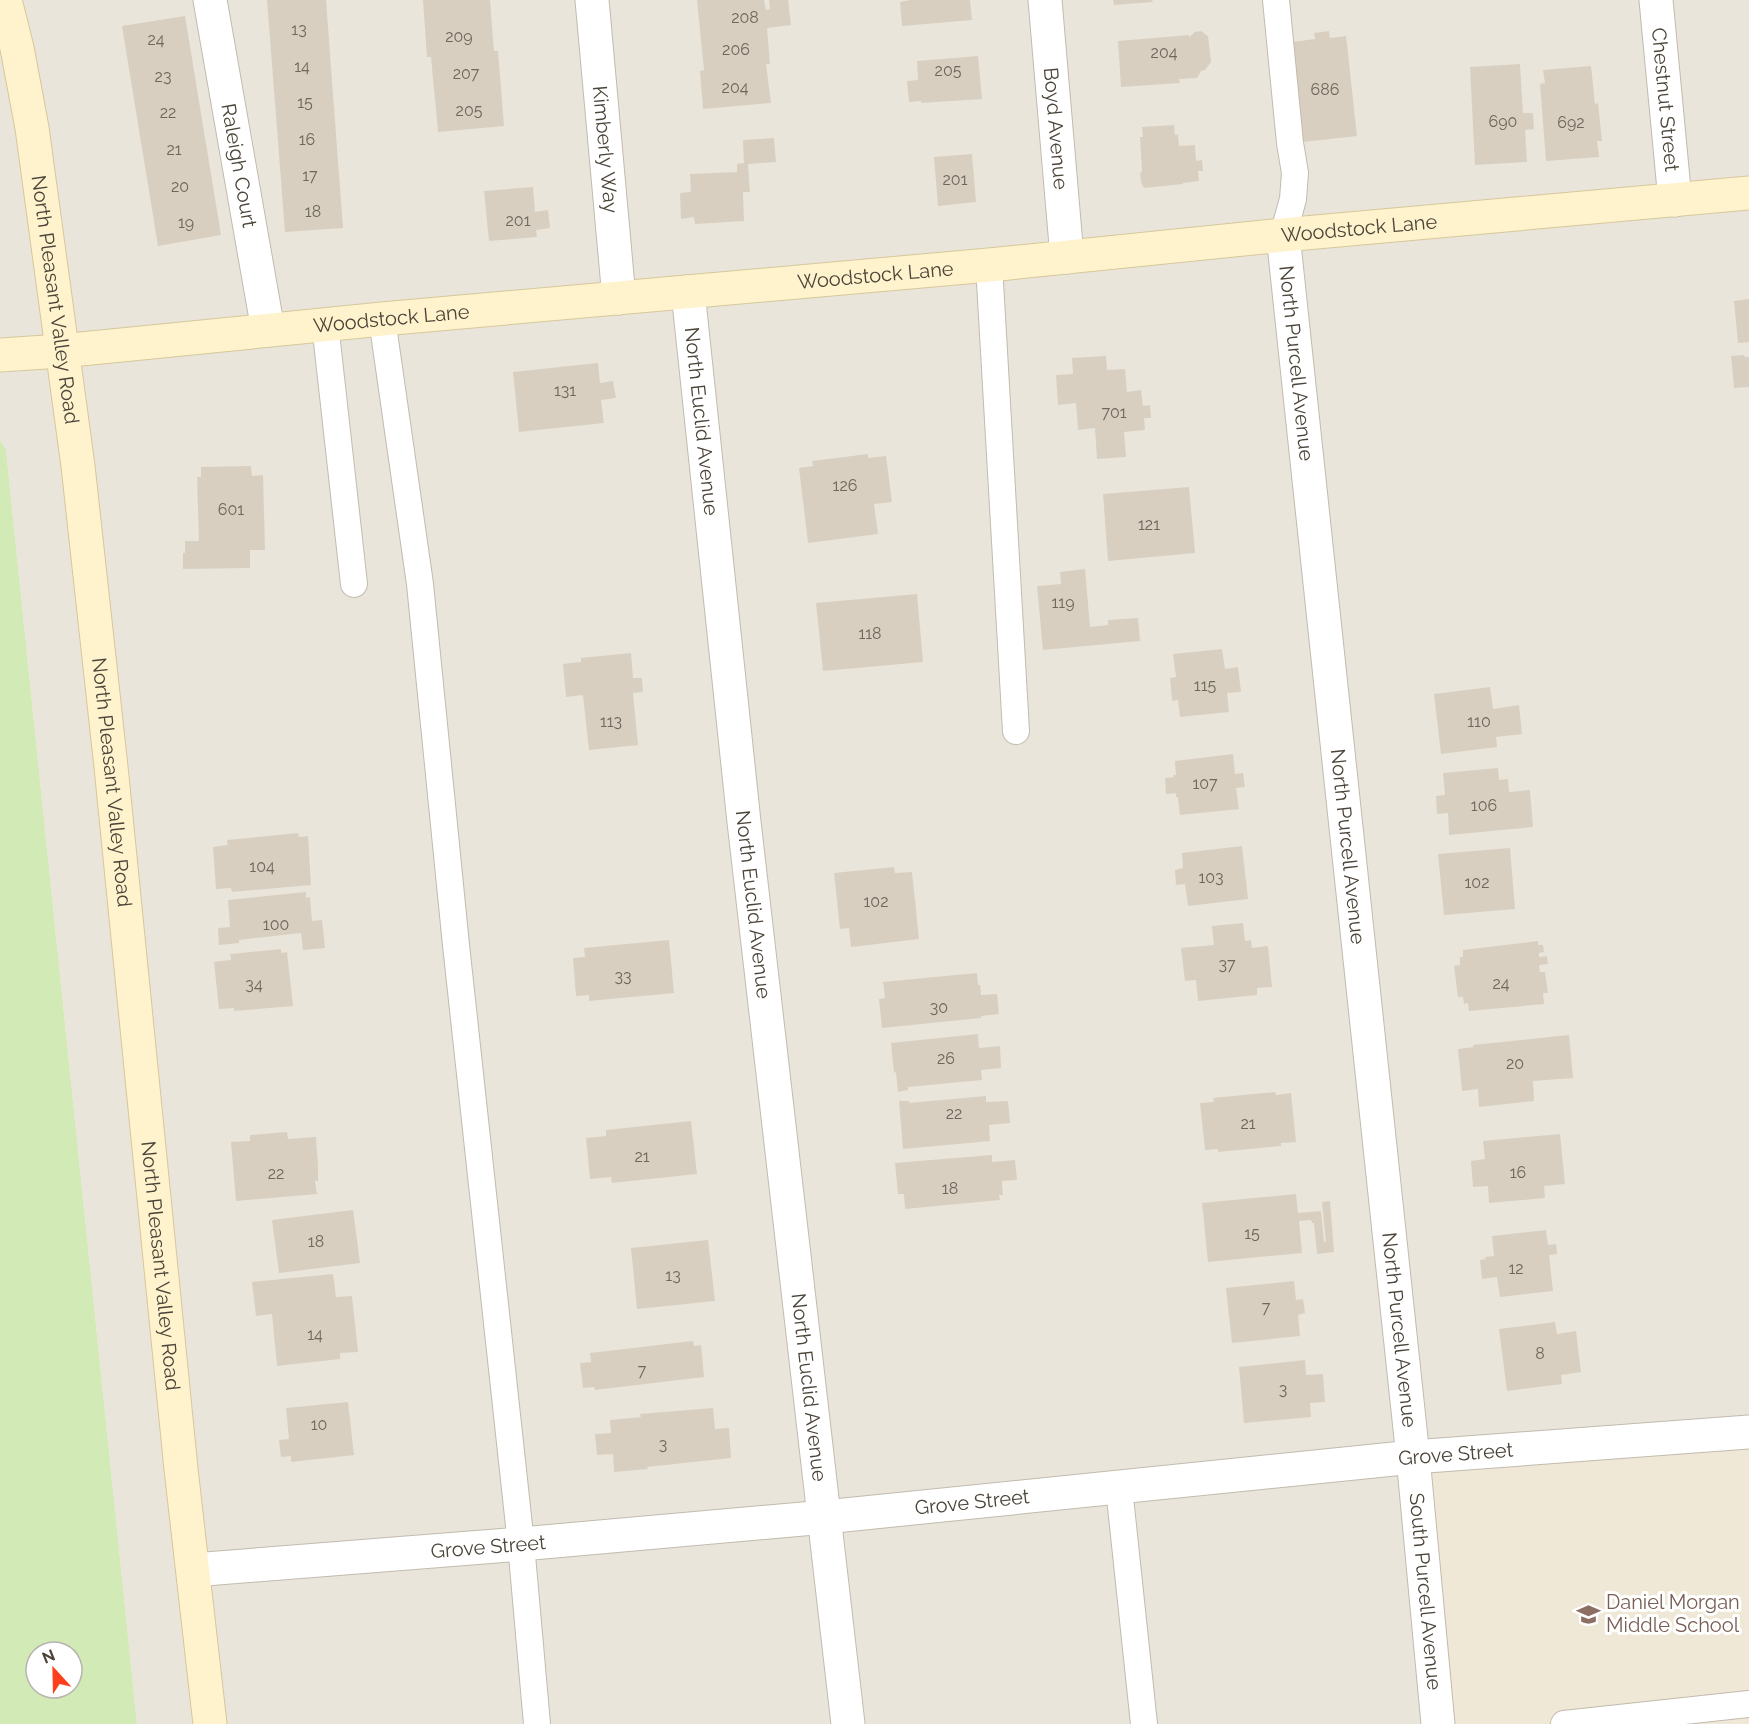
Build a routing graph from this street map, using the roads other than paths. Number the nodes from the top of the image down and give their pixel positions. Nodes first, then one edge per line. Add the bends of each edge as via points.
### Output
1 (5, 0) edge
2 (210, 0) edge
3 (592, 0) edge
4 (1045, 0) edge
5 (1276, 0) edge
6 (1656, 0) edge
7 (1749, 193) edge
8 (1675, 200) junction
9 (1282, 235) junction
10 (1067, 256) junction
11 (989, 265) junction
12 (688, 292) junction
13 (619, 298) junction
14 (382, 319) junction
15 (325, 324) junction
16 (268, 330) junction
17 (61, 351) junction
18 (0, 355) edge
19 (354, 584) dead end
20 (1016, 731) dead end
21 (1749, 1432) edge
22 (1413, 1457) junction
23 (1119, 1488) junction
24 (825, 1517) junction
25 (521, 1544) junction
26 (193, 1570) junction
27 (1749, 1704) edge
28 (210, 1724) edge
29 (537, 1724) edge
30 (848, 1724) edge
31 (1144, 1724) edge
32 (1438, 1724) edge
33 (1564, 1724) edge

1 - 17 street, North Pleasant Valley Road via 32,128
2 - 16 street, Raleigh Court
3 - 13 street, Kimberly Way
4 - 10 street, Boyd Avenue
5 - 9 lane via 1295,173 1293,199
6 - 8 street, Chestnut Street
7 - 8 street, Woodstock Lane
8 - 9 street, Woodstock Lane
9 - 10 street, Woodstock Lane
9 - 22 street, North Purcell Avenue
10 - 11 street, Woodstock Lane
11 - 12 street, Woodstock Lane
11 - 20 lane
12 - 13 street, Woodstock Lane
12 - 24 street, North Euclid Avenue
13 - 14 street, Woodstock Lane
14 - 15 street, Woodstock Lane
14 - 25 lane via 420,584
15 - 16 street, Woodstock Lane
15 - 19 lane
16 - 17 street, Woodstock Lane
17 - 18 street, Woodstock Lane
17 - 26 street, North Pleasant Valley Road via 78,466 111,767
21 - 22 street, Grove Street
22 - 23 street, Grove Street
22 - 32 street, South Purcell Avenue
23 - 24 street, Grove Street
23 - 31 lane
24 - 25 street, Grove Street
24 - 30 street, North Euclid Avenue
25 - 26 street, Grove Street
25 - 29 lane
26 - 28 street, North Pleasant Valley Road
27 - 33 lane

